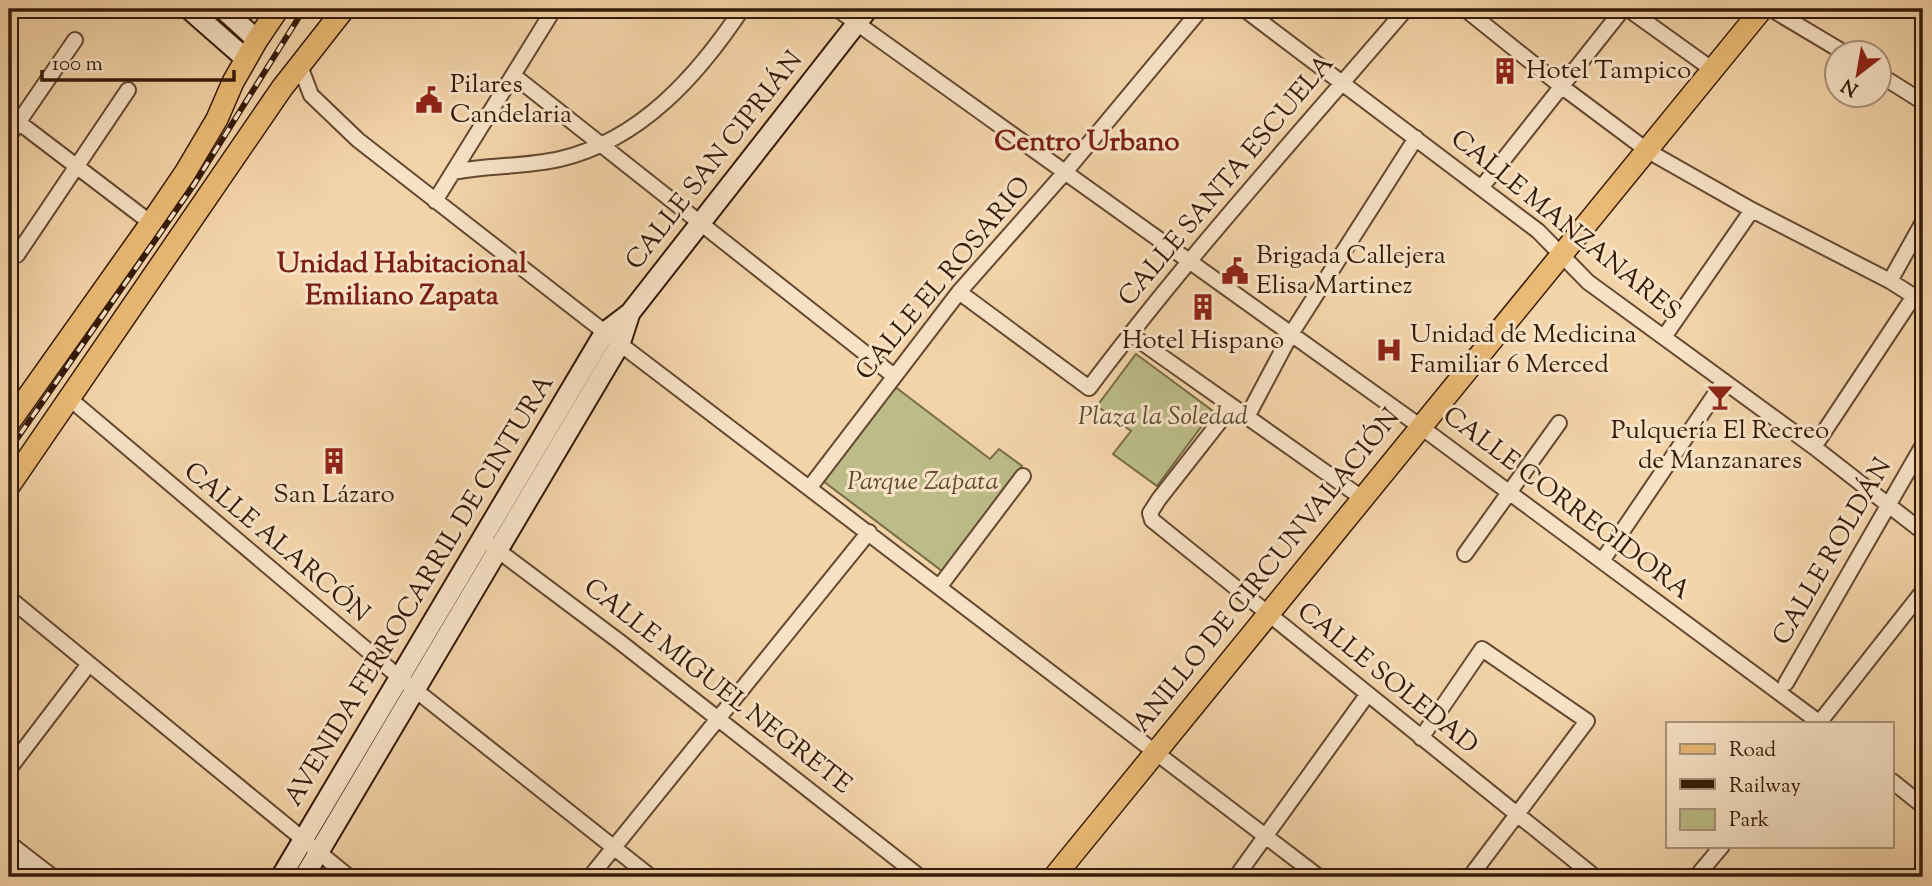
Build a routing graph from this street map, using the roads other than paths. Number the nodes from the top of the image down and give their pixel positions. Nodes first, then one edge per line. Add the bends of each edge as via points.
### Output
1 (189, 9) edge
2 (223, 9) edge
3 (278, 9) edge
4 (344, 9) edge
5 (554, 9) edge
6 (742, 9) edge
7 (837, 9) edge
8 (1201, 9) edge
9 (1244, 9) edge
10 (1406, 9) edge
11 (1465, 9) edge
12 (1625, 9) edge
13 (1762, 9) edge
14 (1771, 9) edge
15 (863, 16) edge
16 (75, 40) dead end
17 (257, 40) junction
18 (1824, 41) edge
19 (246, 59) junction
20 (300, 66) junction
21 (1713, 70) junction
22 (513, 75) junction
23 (1342, 83) junction
24 (1894, 84) edge
25 (1561, 86) junction
26 (128, 90) dead end
27 (1923, 102) edge
28 (14, 118) edge
29 (9, 136) edge
30 (1416, 138) junction
31 (602, 144) junction
32 (1648, 150) junction
33 (78, 165) junction
34 (1066, 171) junction
35 (454, 172) junction
36 (1481, 188) junction
37 (435, 201) junction
38 (1752, 211) junction
39 (700, 221) junction
40 (1923, 222) edge
41 (152, 223) junction
42 (17, 255) dead end
43 (1562, 256) junction
44 (1190, 261) junction
45 (1890, 281) junction
46 (959, 292) junction
47 (1919, 299) edge
48 (1130, 334) junction
49 (1292, 334) junction
50 (1664, 337) junction
51 (612, 338) junction
52 (894, 376) junction
53 (1724, 381) junction
54 (70, 399) junction
55 (1232, 407) junction
56 (1247, 417) junction
57 (9, 423) edge
58 (1559, 423) dead end
59 (1421, 427) junction
60 (1923, 445) edge
61 (1814, 447) junction
62 (1023, 476) dead end
63 (9, 486) edge
64 (810, 487) junction
65 (1509, 493) junction
66 (1362, 498) junction
67 (1890, 505) junction
68 (869, 532) junction
69 (1923, 532) edge
70 (490, 544) junction
71 (1465, 554) dead end
72 (1602, 561) junction
73 (940, 586) junction
74 (1923, 591) edge
75 (9, 598) edge
76 (1268, 614) junction
77 (89, 664) junction
78 (407, 683) junction
79 (1786, 684) dead end
80 (1367, 695) junction
81 (717, 719) junction
82 (1819, 722) edge
83 (1821, 722) edge
84 (1421, 738) junction
85 (1154, 753) junction
86 (9, 769) edge
87 (1894, 782) edge
88 (1923, 806) edge
89 (1517, 816) junction
90 (1265, 837) junction
91 (303, 838) junction
92 (9, 843) edge
93 (613, 847) junction
94 (1719, 848) edge
95 (319, 852) junction
96 (9, 859) edge
97 (32, 877) edge
98 (53, 877) edge
99 (281, 877) edge
100 (304, 877) edge
101 (349, 877) edge
102 (590, 877) edge
103 (651, 877) edge
104 (920, 877) edge
105 (1054, 877) edge
106 (1236, 877) edge
107 (1319, 877) edge
108 (1471, 877) edge
109 (1595, 877) edge
110 (1696, 877) edge

1 - 19 street
2 - 17 street
3 - 17 main road
4 - 20 main road
5 - 22 street
6 - 31 street via 698,70 672,96
7 - 15 street, CALLE CORREGIDORA
8 - 34 street, CALLE EL ROSARIO
9 - 23 street, CALLE MANZANARES
10 - 23 street, CALLE SANTA ESCUELA
11 - 25 street
12 - 21 street
12 - 25 street
13 - 21 main road, ANILLO DE CIRCUNVALACIÓN
14 - 18 street
15 - 34 street, CALLE CORREGIDORA
15 - 39 street, CALLE SAN CIPRIÁN
16 - 28 street
17 - 19 main road
19 - 41 main road via 217,119
20 - 37 street via 311,94 358,140
20 - 54 main road
21 - 32 main road, ANILLO DE CIRCUNVALACIÓN
22 - 31 street
22 - 35 street
23 - 30 street, CALLE MANZANARES
23 - 44 street, CALLE SANTA ESCUELA
24 - 27 street
25 - 32 street
25 - 36 street
26 - 33 street
28 - 29 street
28 - 33 street
30 - 36 street, CALLE MANZANARES
30 - 49 street
31 - 35 street via 523,166
31 - 39 street
32 - 38 street
32 - 43 main road, ANILLO DE CIRCUNVALACIÓN
33 - 41 street
33 - 42 street
34 - 44 street, CALLE CORREGIDORA
34 - 46 street, CALLE EL ROSARIO
35 - 37 street
36 - 43 street, CALLE MANZANARES via 1538,231
37 - 51 street
38 - 45 street
38 - 50 street
39 - 51 street, CALLE SAN CIPRIÁN
39 - 52 street
40 - 45 street
41 - 57 main road
43 - 50 street, CALLE MANZANARES via 1588,282
43 - 59 main road, ANILLO DE CIRCUNVALACIÓN
44 - 48 street, CALLE SANTA ESCUELA
44 - 49 street, CALLE CORREGIDORA
45 - 47 street
46 - 48 street, CALLE SANTA ESCUELA via 1089,388
46 - 52 street, CALLE EL ROSARIO
47 - 61 street
48 - 55 street
49 - 56 street
49 - 59 street, CALLE CORREGIDORA
50 - 53 street, CALLE MANZANARES
51 - 64 street
51 - 70 street, AVENIDA FERROCARRIL DE CINTURA
52 - 64 street, CALLE EL ROSARIO
53 - 61 street, CALLE MANZANARES
53 - 72 street
54 - 63 main road
54 - 78 street, CALLE ALARCÓN
55 - 56 street
55 - 76 street, CALLE SOLEDAD via 1150,516
56 - 66 street
58 - 65 street
59 - 65 street, CALLE CORREGIDORA
59 - 66 main road, ANILLO DE CIRCUNVALACIÓN
60 - 67 street, CALLE ROLDÁN
61 - 67 street, CALLE MANZANARES
62 - 73 street
64 - 68 street
65 - 71 street
65 - 72 street, CALLE CORREGIDORA
66 - 76 main road, ANILLO DE CIRCUNVALACIÓN
67 - 69 street, CALLE MANZANARES
67 - 79 street, CALLE ROLDÁN
68 - 73 street
68 - 81 street
70 - 78 street, AVENIDA FERROCARRIL DE CINTURA
70 - 81 street, CALLE MIGUEL NEGRETE
72 - 82 street, CALLE CORREGIDORA
73 - 85 street
74 - 83 street
75 - 77 street
76 - 80 street, CALLE SOLEDAD
76 - 85 main road, ANILLO DE CIRCUNVALACIÓN
77 - 86 street
77 - 91 street
78 - 91 street, AVENIDA FERROCARRIL DE CINTURA
78 - 93 street, CALLE ALARCÓN
78 - 95 street, AVENIDA FERROCARRIL DE CINTURA
80 - 84 street, CALLE SOLEDAD
80 - 90 street
81 - 93 street
81 - 104 street, CALLE MIGUEL NEGRETE
84 - 89 street, CALLE SOLEDAD
84 - 89 street via 1482,649 1587,721
85 - 90 street
85 - 105 main road, ANILLO DE CIRCUNVALACIÓN
87 - 88 street
89 - 108 street
89 - 109 street, CALLE SOLEDAD
90 - 106 street
90 - 107 street
91 - 95 street
91 - 99 street, AVENIDA FERROCARRIL DE CINTURA
92 - 98 street
93 - 102 street
93 - 103 street, CALLE ALARCÓN
94 - 110 street
95 - 100 street, AVENIDA FERROCARRIL DE CINTURA
95 - 101 street
96 - 97 street

